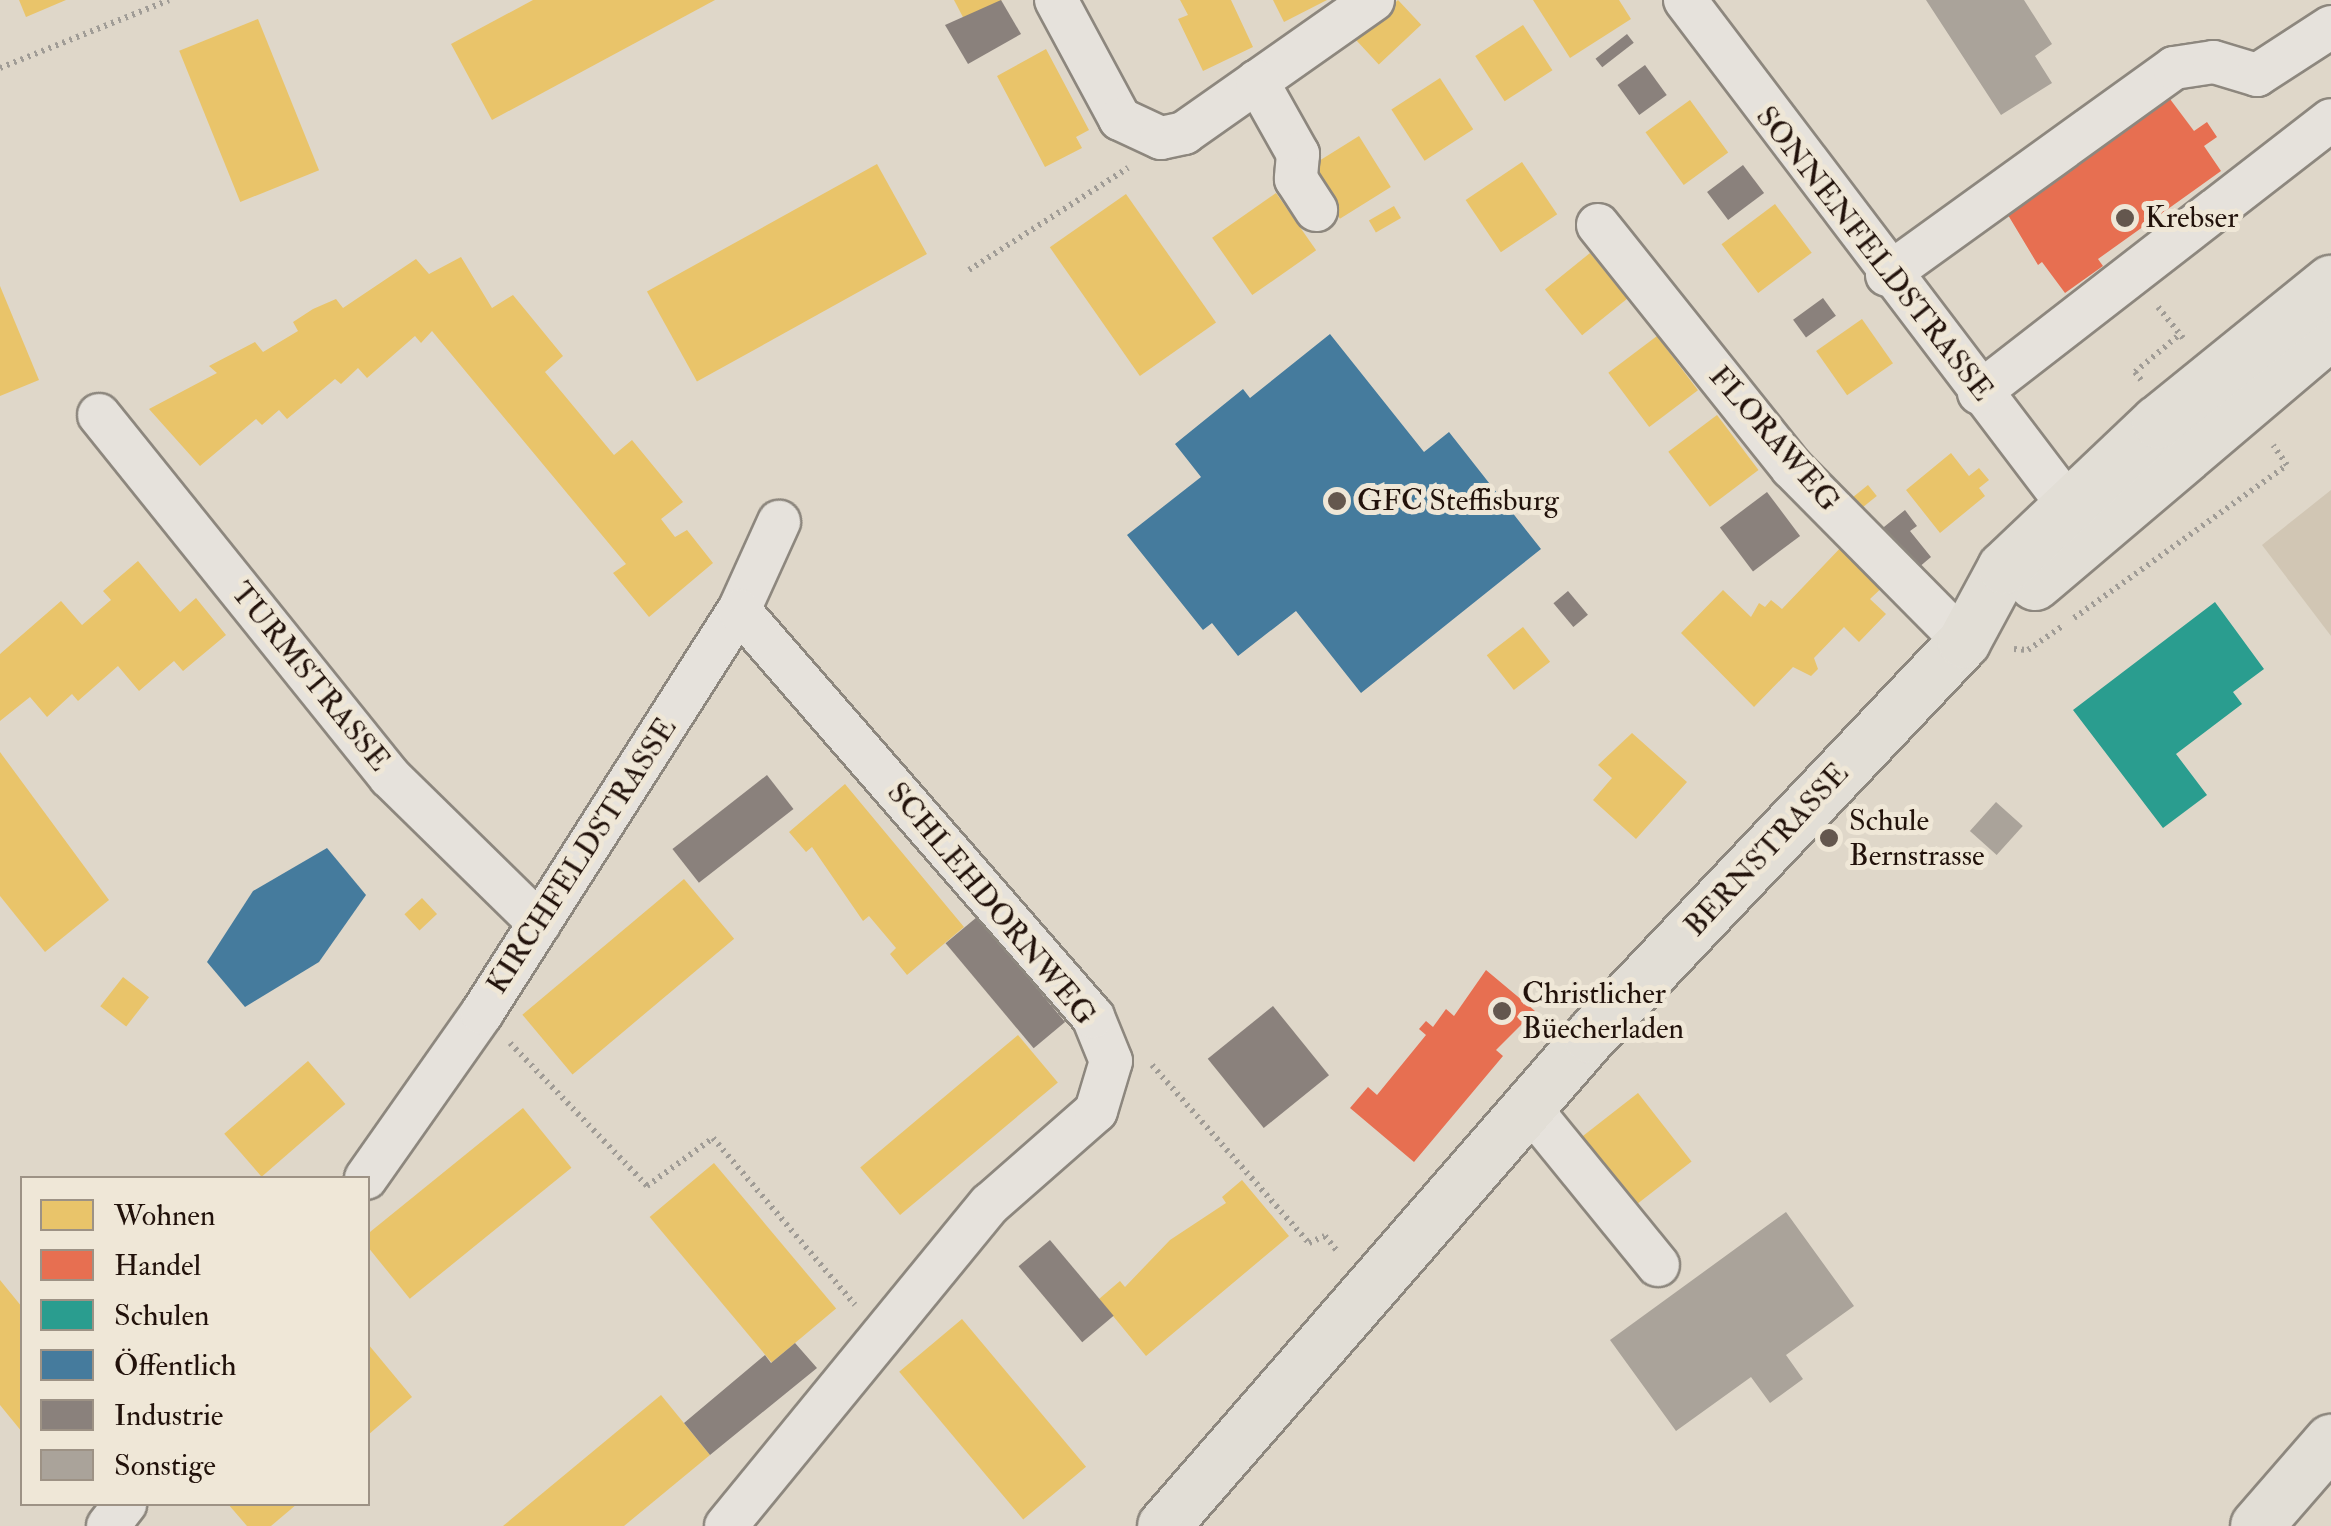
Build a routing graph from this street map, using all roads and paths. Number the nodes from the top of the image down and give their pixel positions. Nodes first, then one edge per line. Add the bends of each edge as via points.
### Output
1 (169, 0) edge
2 (1056, 0) edge
3 (1373, 0) edge
4 (1684, 0) edge
5 (2331, 27) edge
6 (0, 68) edge
7 (1257, 81) junction
8 (2331, 120) edge
9 (1184, 133) junction
10 (1316, 210) dead end
11 (1598, 225) dead end
12 (969, 270) dead end
13 (1887, 275) junction
14 (2326, 303) edge
15 (2156, 304) dead end
16 (2135, 372) dead end
17 (1979, 393) junction
18 (99, 416) dead end
19 (2263, 432) dead end
20 (2068, 505) junction
21 (779, 522) dead end
22 (739, 610) junction
23 (1986, 645) junction
24 (539, 923) junction
25 (482, 1013) junction
26 (1111, 1061) junction
27 (1529, 1108) junction
28 (367, 1176) edge
29 (1658, 1265) dead end
30 (1370, 1288) junction
31 (882, 1336) junction
32 (2331, 1440) edge
33 (123, 1506) edge
34 (108, 1526) edge
35 (726, 1526) edge
36 (1164, 1526) edge
37 (2257, 1526) edge

1 - 6 path
2 - 9 street via 1120,119 1140,134
3 - 7 street
4 - 13 street, SONNENFELDSTRASSE
5 - 13 street via 2257,75 2214,62 2174,68
7 - 9 street
7 - 10 street via 1298,154 1296,179
8 - 17 street
9 - 12 path
11 - 23 street, FLORAWEG via 1792,468
13 - 17 street, SONNENFELDSTRASSE
14 - 20 main road, BERNSTRASSE
14 - 23 main road
15 - 16 path via 2181,336
17 - 20 street, SONNENFELDSTRASSE
18 - 24 street, TURMSTRASSE via 390,776
19 - 23 path via 2287,465 2028,650
20 - 23 main road, BERNSTRASSE via 1988,588
21 - 22 street, KIRCHFELDSTRASSE
22 - 24 street, KIRCHFELDSTRASSE
22 - 26 street, SCHLEHDORNWEG via 1093,1017
23 - 27 main road, BERNSTRASSE
24 - 25 street, KIRCHFELDSTRASSE
25 - 28 street, KIRCHFELDSTRASSE
25 - 31 path via 647,1186 713,1138
26 - 30 path via 1156,1065 1309,1243 1325,1236
26 - 31 street, SCHLEHDORNWEG via 1096,1111 990,1204
27 - 29 street
27 - 30 main road, BERNSTRASSE
30 - 36 main road, BERNSTRASSE
31 - 35 street, SCHLEHDORNWEG
32 - 37 main road
33 - 34 street

